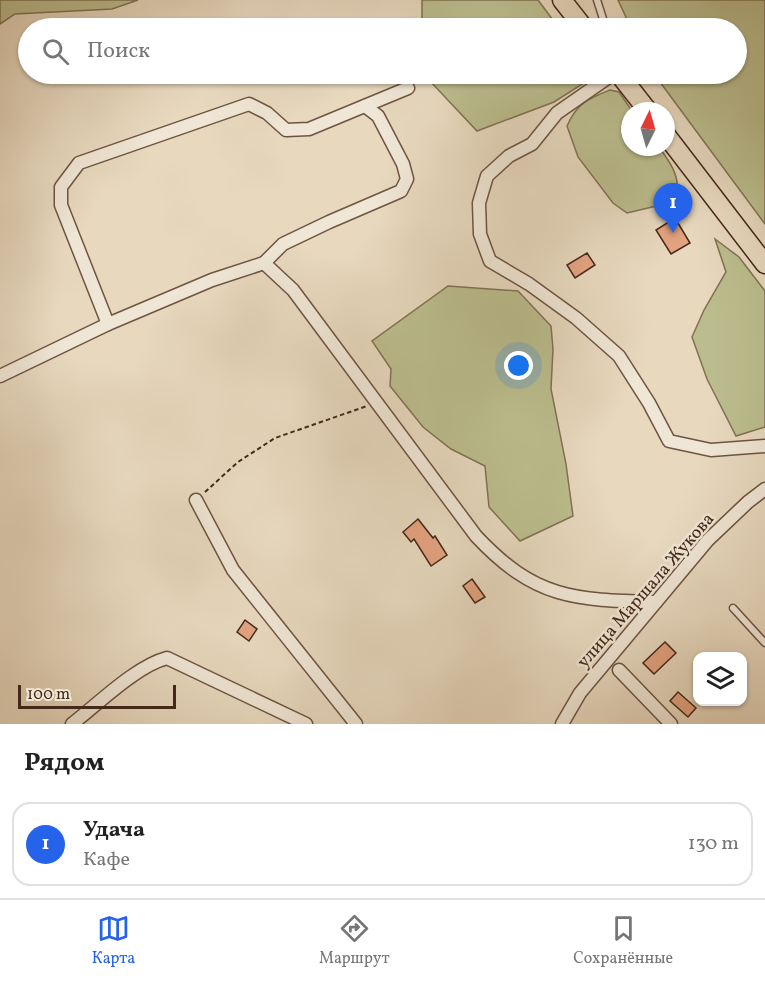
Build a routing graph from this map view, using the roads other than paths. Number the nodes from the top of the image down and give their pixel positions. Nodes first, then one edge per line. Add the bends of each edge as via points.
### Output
1 (562, 0) edge
2 (597, 0) edge
3 (576, 18) edge
4 (603, 18) edge
5 (599, 84) edge
6 (627, 84) edge
7 (408, 88) dead end
8 (641, 102) edge
9 (365, 106) junction
10 (675, 147) edge
11 (264, 262) junction
12 (765, 264) edge
13 (108, 324) junction
14 (0, 376) edge
15 (765, 446) edge
16 (765, 489) edge
17 (196, 500) road end
18 (656, 602) junction
19 (733, 608) dead end
20 (765, 643) edge
21 (619, 670) dead end
22 (72, 724) edge
23 (306, 724) edge
24 (356, 724) edge
25 (562, 724) edge
26 (671, 724) edge

1 - 3 main road
2 - 4 lane
5 - 15 street via 557,113 532,144 509,156 487,176 479,203 480,234 490,261 576,318 619,356 669,441 711,450
6 - 8 main road
7 - 9 street
9 - 11 street via 378,116 403,164 406,179 401,191 283,244
9 - 13 street via 309,129 286,130 249,104 79,163 61,187 61,205
10 - 12 main road
11 - 13 street
11 - 18 street via 293,290 494,555 550,591 593,599
13 - 14 street
16 - 18 street, улица Маршала Жукова via 708,540
17 - 24 street via 233,570
18 - 25 street, улица Маршала Жукова via 580,693
19 - 20 lane
21 - 26 street
22 - 23 street via 140,671 167,658

